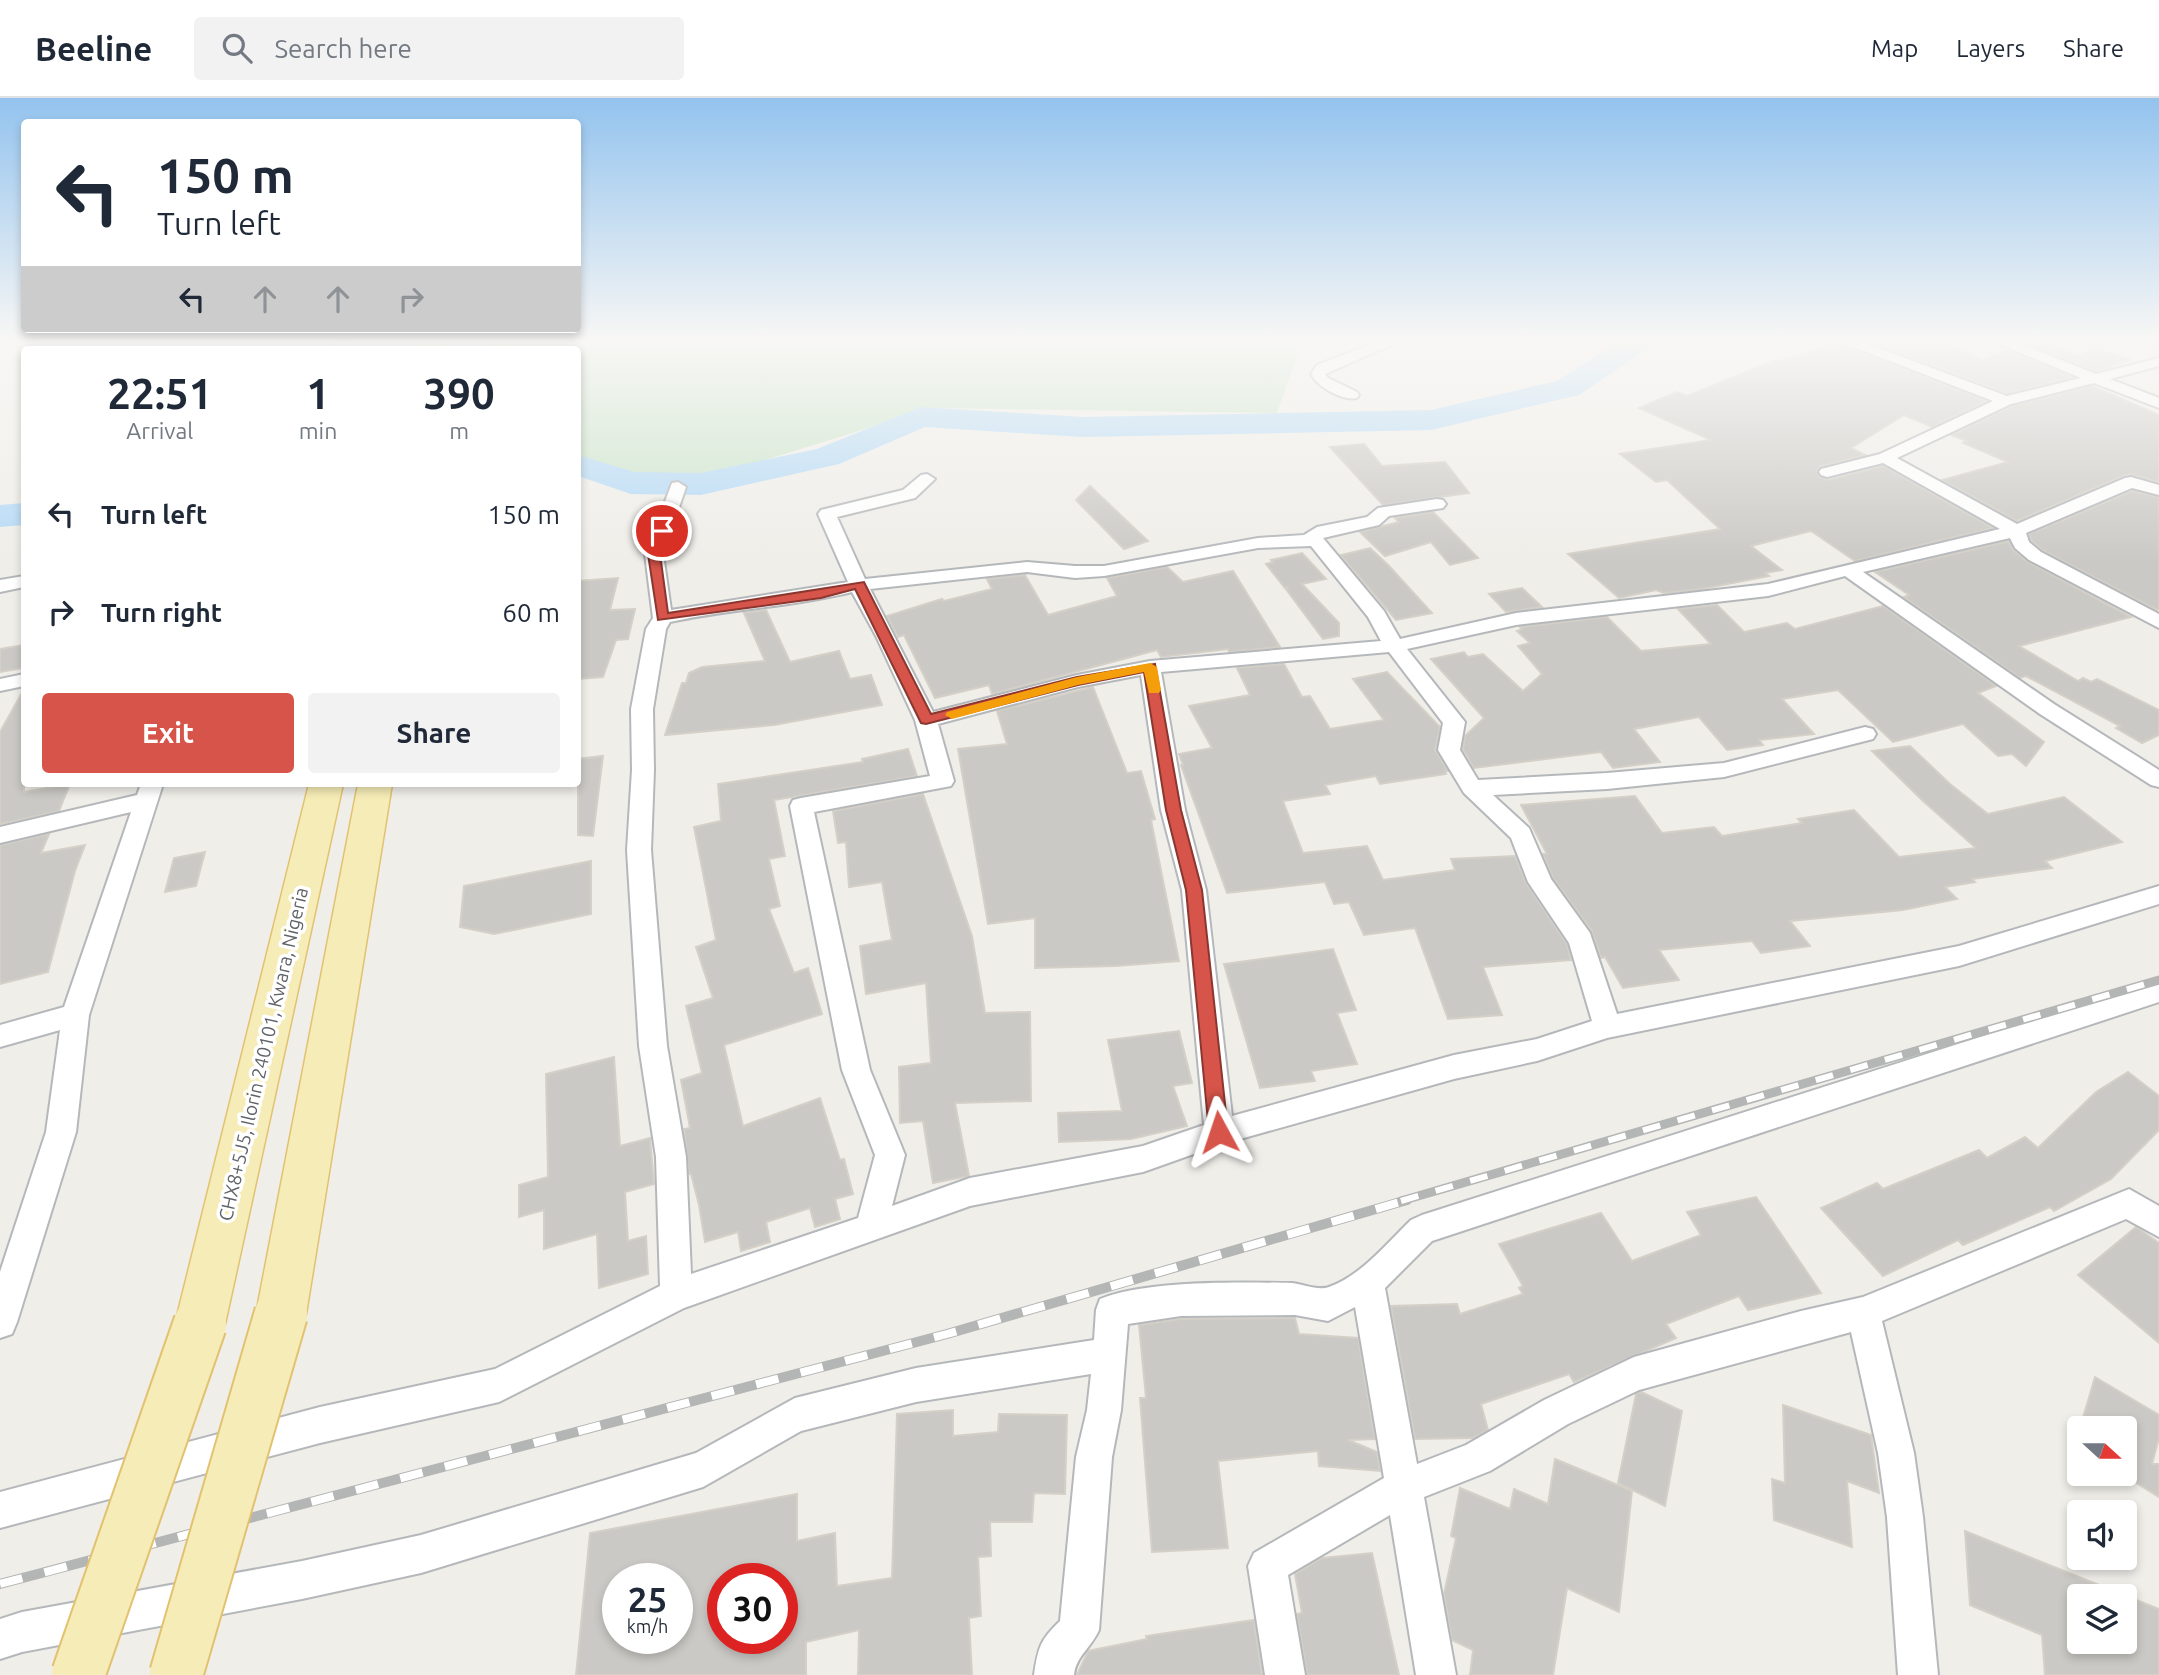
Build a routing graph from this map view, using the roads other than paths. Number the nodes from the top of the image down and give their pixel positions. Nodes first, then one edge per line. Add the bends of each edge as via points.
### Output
1 (1975, 416) edge
2 (1885, 458) junction
3 (1827, 472) dead end
4 (927, 479) dead end
5 (678, 487) dead end
6 (2159, 490) edge
7 (1437, 504) dead end
8 (2017, 531) junction
9 (1316, 540) junction
10 (1849, 571) junction
11 (21, 582) edge
12 (859, 585) junction
13 (0, 586) edge
14 (663, 618) junction
15 (2159, 622) edge
16 (1394, 646) junction
17 (1150, 667) junction
18 (21, 681) edge
19 (0, 685) edge
20 (926, 720) junction
21 (1865, 734) dead end
22 (2159, 780) edge
23 (325, 787) edge
24 (374, 787) edge
25 (1472, 788) junction
26 (149, 792) edge
27 (0, 835) edge
28 (2159, 895) edge
29 (2159, 991) edge
30 (75, 1015) junction
31 (1607, 1027) junction
32 (0, 1036) edge
33 (1219, 1132) junction
34 (2159, 1223) edge
35 (871, 1227) junction
36 (1368, 1283) junction
37 (676, 1295) junction
38 (1863, 1313) junction
39 (0, 1322) edge
40 (1110, 1354) junction
41 (1404, 1487) junction
42 (0, 1510) edge
43 (0, 1639) edge
44 (78, 1675) edge
45 (176, 1675) edge
46 (1054, 1675) edge
47 (1285, 1675) edge
48 (1436, 1675) edge
49 (1918, 1675) edge

1 - 2 street
2 - 3 street
2 - 8 street
4 - 12 street via 909,494 827,513
5 - 14 street via 654,554
6 - 8 street via 2131,482
7 - 9 street via 1384,512 1354,527 1323,531 1312,536
8 - 10 street
8 - 15 street via 2021,544 2035,556
9 - 12 street via 1247,544 1104,571 1027,567
9 - 16 street via 1377,615
10 - 16 street via 1768,590 1516,619
10 - 22 street via 2047,709
11 - 13 street
12 - 14 street
12 - 20 street
14 - 37 street via 656,629 642,709 639,850 653,1045 671,1157
16 - 17 street
16 - 25 street via 1454,722 1449,750
17 - 20 street
17 - 33 street via 1173,810 1194,890
18 - 19 street
20 - 35 street via 943,781 801,806 856,1070 890,1155
21 - 25 street via 1724,770 1607,782
23 - 44 main road, CHX8+5J5, Ilorin 240101, Kwara, Nigeria, bridge via 200,1324
24 - 45 main road, bridge via 281,1314
25 - 31 street via 1521,834 1540,882 1581,940
26 - 27 street
26 - 30 street
28 - 31 street via 1959,956
29 - 36 street via 1422,1230
30 - 32 street
30 - 39 street via 61,1132
31 - 33 street via 1537,1050 1454,1067
33 - 35 street via 1143,1159 970,1192
34 - 38 street via 2129,1203
35 - 37 street
36 - 40 street via 1328,1305 1295,1299 1181,1300 1112,1310
36 - 41 street
37 - 42 street via 499,1385 320,1425
38 - 41 street via 1634,1374 1477,1458
38 - 49 street via 1896,1453
40 - 43 street via 916,1385 795,1415 702,1469 421,1554
40 - 46 street via 1094,1457 1079,1630 1057,1651
41 - 47 street via 1267,1566
41 - 48 street

